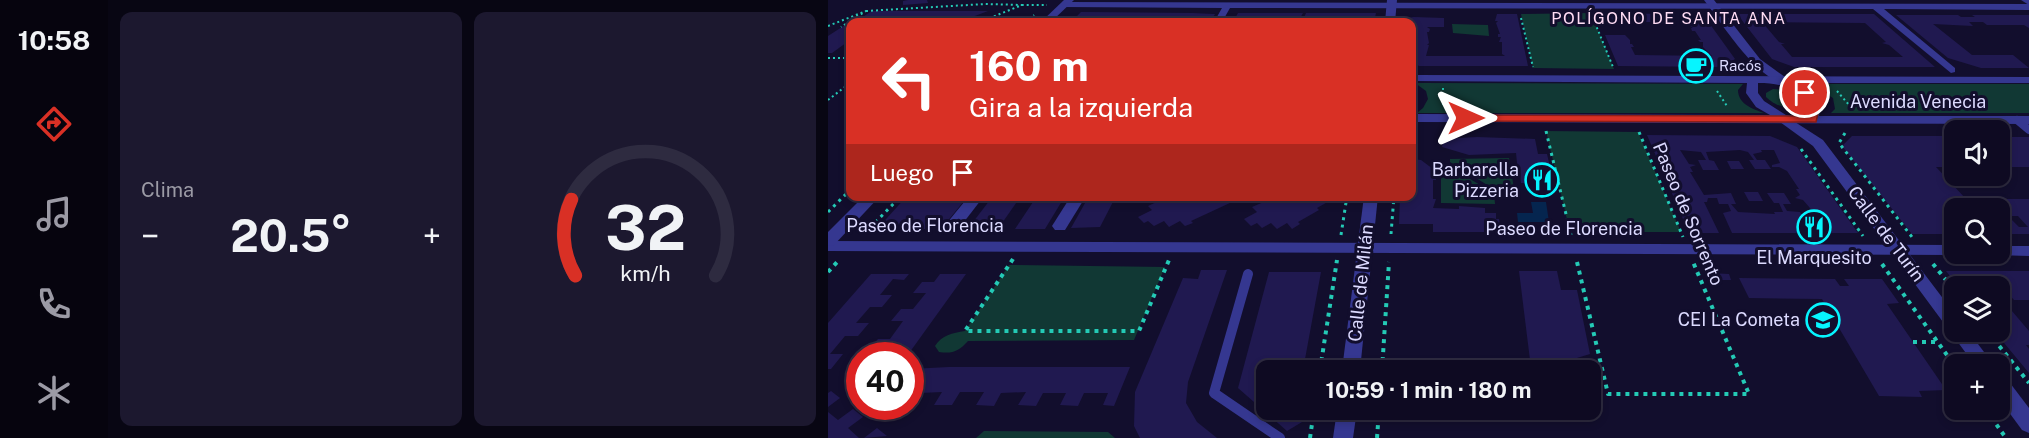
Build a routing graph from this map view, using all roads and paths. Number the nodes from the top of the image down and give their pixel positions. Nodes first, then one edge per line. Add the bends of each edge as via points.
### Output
1 (1066, 3) edge
2 (1392, 3) edge
3 (1712, 3) edge
4 (1022, 5) junction
5 (1227, 6) junction
6 (1519, 6) junction
7 (1588, 6) junction
8 (1876, 7) junction
9 (2029, 7) edge
10 (866, 11) junction
11 (849, 18) edge
12 (855, 18) edge
13 (990, 18) edge
14 (1050, 18) edge
15 (1220, 18) edge
16 (1390, 18) edge
17 (846, 20) edge
18 (846, 24) edge
19 (828, 26) edge
20 (841, 27) dead end
21 (828, 58) edge
22 (846, 58) edge
23 (1756, 61) junction
24 (1533, 68) dead end
25 (1614, 69) dead end
26 (1951, 70) dead end
27 (1416, 78) edge
28 (1442, 78) junction
29 (1710, 79) junction
30 (1753, 79) junction
31 (1780, 80) junction
32 (1827, 80) junction
33 (2029, 80) edge
34 (846, 86) edge
35 (828, 100) edge
36 (1416, 118) edge
37 (1444, 118) junction
38 (1734, 119) junction
39 (1784, 119) junction
40 (1812, 119) junction
41 (1862, 120) junction
42 (2023, 120) edge
43 (2029, 130) edge
44 (1546, 131) dead end
45 (1638, 132) dead end
46 (1846, 132) dead end
47 (1818, 143) junction
48 (846, 194) edge
49 (868, 201) edge
50 (973, 201) edge
51 (1076, 201) edge
52 (1346, 201) edge
53 (1370, 201) edge
54 (1394, 201) edge
55 (828, 212) edge
56 (952, 226) dead end
57 (1060, 226) dead end
58 (828, 241) edge
59 (828, 246) edge
60 (1022, 246) junction
61 (1174, 247) junction
62 (1339, 248) junction
63 (1365, 248) junction
64 (1390, 248) junction
65 (1574, 249) junction
66 (1688, 249) junction
67 (1898, 250) junction
68 (1923, 250) junction
69 (1944, 250) edge
70 (2010, 251) edge
71 (2029, 251) edge
72 (1248, 274) dead end
73 (1944, 277) edge
74 (1944, 312) edge
75 (1913, 342) dead end
76 (1938, 342) dead end
77 (1967, 342) edge
78 (1996, 342) edge
79 (1976, 354) edge
80 (1322, 360) edge
81 (1352, 360) edge
82 (1383, 360) edge
83 (2029, 383) edge
84 (2010, 398) edge
85 (1313, 420) edge
86 (1346, 420) edge
87 (1378, 420) edge
88 (1993, 420) edge
89 (2029, 424) edge
90 (1280, 438) edge
91 (1310, 438) edge
92 (1343, 438) edge
93 (1377, 438) edge
94 (2006, 438) edge

1 - 4 path
1 - 5 street
1 - 14 street
2 - 5 street
2 - 6 street
2 - 16 street
3 - 7 street
3 - 8 street
3 - 23 street
4 - 10 path
4 - 13 path
5 - 15 street
6 - 7 street
6 - 24 path
7 - 25 path
8 - 9 street
8 - 26 street
10 - 11 path
10 - 12 path
17 - 19 path
18 - 20 path
21 - 22 path
23 - 30 street
23 - 31 street
27 - 28 street, Avenida Venecia
28 - 29 street, Avenida Venecia
28 - 37 path
29 - 30 street, Avenida Venecia
29 - 38 path
30 - 31 street, Avenida Venecia
30 - 39 street, Calle de Turín via 1752,93 1760,104
31 - 32 street, Avenida Venecia
31 - 40 street, Calle de Turín via 1805,93 1815,105
32 - 33 street, Avenida Venecia
32 - 41 path
34 - 35 path
36 - 37 street, Avenida Venecia
37 - 38 street, Avenida Venecia
38 - 39 street, Avenida Venecia
39 - 40 street, Avenida Venecia
39 - 47 street, Calle de Turín
40 - 41 street, Avenida Venecia
40 - 47 street, Calle de Turín
41 - 42 street, Avenida Venecia
42 - 43 lane
44 - 65 path, Paseo de Sorrento
45 - 66 path, Paseo de Sorrento
46 - 68 path via 1839,143
47 - 67 street, Calle de Turín
48 - 55 path
49 - 58 street
50 - 56 street
51 - 57 street
52 - 62 path
53 - 63 street, Calle de Milán
54 - 64 path
59 - 60 street, Paseo de Florencia
60 - 61 street, Paseo de Florencia
60 - 61 path, Paseo de Florencia via 965,331 1139,331
61 - 62 street, Paseo de Florencia
62 - 63 street, Paseo de Florencia
62 - 80 path
63 - 64 street, Paseo de Florencia
63 - 81 street, Calle de Milán
64 - 65 street, Paseo de Florencia
64 - 82 path
65 - 66 street, Paseo de Florencia
65 - 66 path, Paseo de Sorrento via 1608,394 1749,394
66 - 67 street, Paseo de Florencia
67 - 68 street, Paseo de Florencia
67 - 74 street, Calle de Turín
68 - 69 street, Paseo de Florencia
68 - 73 path
70 - 71 street
72 - 90 lane via 1214,393
75 - 76 path
77 - 79 street
78 - 83 path
84 - 89 street
85 - 91 path
86 - 92 street
87 - 93 path
88 - 94 path

